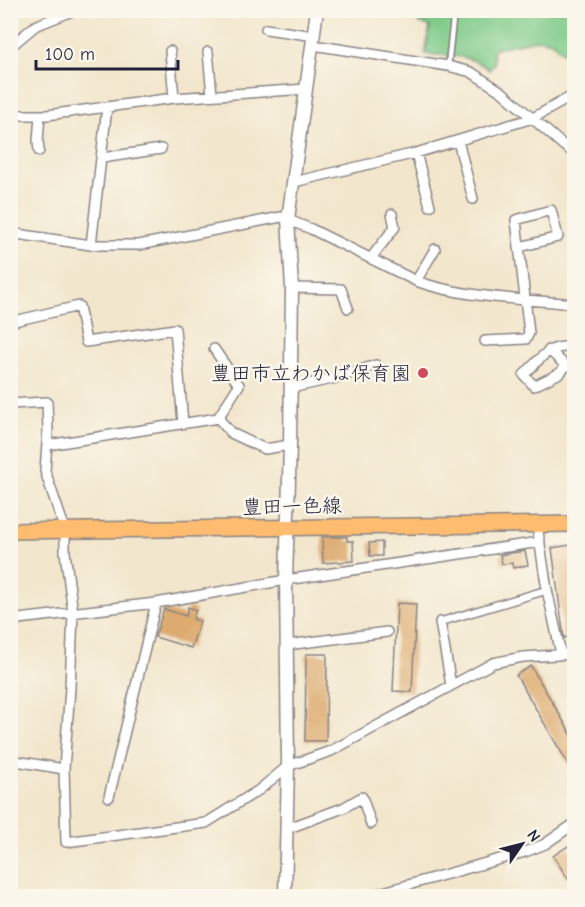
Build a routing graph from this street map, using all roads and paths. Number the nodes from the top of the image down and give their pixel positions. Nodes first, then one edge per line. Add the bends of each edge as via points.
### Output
1 (75, 10) edge
2 (317, 10) edge
3 (454, 10) edge
4 (51, 14) edge
5 (266, 29) dead end
6 (314, 41) junction
7 (10, 47) edge
8 (170, 51) dead end
9 (208, 52) dead end
10 (448, 66) junction
11 (307, 89) junction
12 (212, 95) junction
13 (574, 95) edge
14 (174, 98) junction
15 (107, 107) junction
16 (10, 116) edge
17 (40, 116) junction
18 (532, 118) junction
19 (458, 141) junction
20 (161, 149) dead end
21 (39, 151) dead end
22 (416, 153) junction
23 (574, 153) edge
24 (102, 158) junction
25 (294, 182) junction
26 (473, 199) dead end
27 (430, 206) dead end
28 (392, 214) dead end
29 (288, 219) junction
30 (10, 233) edge
31 (92, 245) junction
32 (520, 248) junction
33 (435, 249) dead end
34 (370, 258) junction
35 (416, 281) junction
36 (292, 288) junction
37 (526, 299) junction
38 (574, 304) edge
39 (348, 308) dead end
40 (10, 322) edge
41 (484, 341) dead end
42 (574, 348) edge
43 (214, 349) dead end
44 (549, 350) junction
45 (376, 365) dead end
46 (291, 388) junction
47 (10, 404) edge
48 (218, 418) junction
49 (183, 423) junction
50 (290, 445) junction
51 (48, 446) junction
52 (574, 524) edge
53 (537, 525) junction
54 (286, 527) junction
55 (66, 530) junction
56 (10, 531) edge
57 (540, 542) junction
58 (286, 580) junction
59 (547, 590) junction
60 (156, 603) junction
61 (73, 613) junction
62 (10, 620) edge
63 (440, 622) joint
64 (387, 632) dead end
65 (287, 645) junction
66 (561, 654) junction
67 (574, 654) edge
68 (451, 685) junction
69 (10, 760) edge
70 (288, 766) junction
71 (64, 769) junction
72 (109, 797) dead end
73 (371, 824) dead end
74 (574, 824) edge
75 (286, 829) junction
76 (285, 897) edge
77 (369, 897) edge

1 - 4 street
2 - 6 street
3 - 10 lane
4 - 7 street
5 - 6 street
6 - 10 street
6 - 11 street
8 - 14 street
9 - 12 street
10 - 18 street via 478,76
11 - 12 street
11 - 25 street
12 - 14 street
13 - 18 street
14 - 15 street
15 - 17 street
15 - 24 street
16 - 17 street
17 - 21 street
18 - 19 street
18 - 23 street
19 - 22 street
19 - 26 street
20 - 24 street
22 - 25 street
22 - 27 street
24 - 31 street
25 - 29 street
28 - 34 street via 395,227
29 - 31 street via 281,217 139,245
29 - 34 street
29 - 36 street
30 - 31 street
32 - 32 street via 516,220 551,210 558,237
32 - 37 street
33 - 35 street
34 - 35 street
35 - 37 street via 444,290
36 - 39 street via 341,289
36 - 46 street
37 - 38 street
37 - 41 street via 526,339
40 - 49 street via 79,306 86,342 175,330
42 - 44 street via 562,345
43 - 48 street via 238,385
44 - 44 street via 524,375 534,386 566,366
45 - 46 street
46 - 50 street
47 - 51 street via 47,402
48 - 49 street
48 - 50 street via 231,433 265,449
49 - 51 street
50 - 54 street
51 - 55 street via 45,471
52 - 53 main road, 豊田一色線
53 - 54 main road, 豊田一色線
53 - 57 street
54 - 55 main road, 豊田一色線
54 - 58 street
55 - 56 main road, 豊田一色線
55 - 61 street
57 - 58 street
57 - 59 street
58 - 60 street
58 - 65 street
59 - 63 street
59 - 66 street
60 - 61 street
60 - 72 street
61 - 62 street
61 - 71 street
63 - 68 street
64 - 65 street
65 - 70 street
66 - 67 street
66 - 68 street via 507,659
68 - 70 street via 331,751
69 - 71 street
70 - 71 street via 259,790 206,823 66,842
70 - 75 street
73 - 75 street via 362,798
74 - 77 street via 525,852
75 - 76 street

